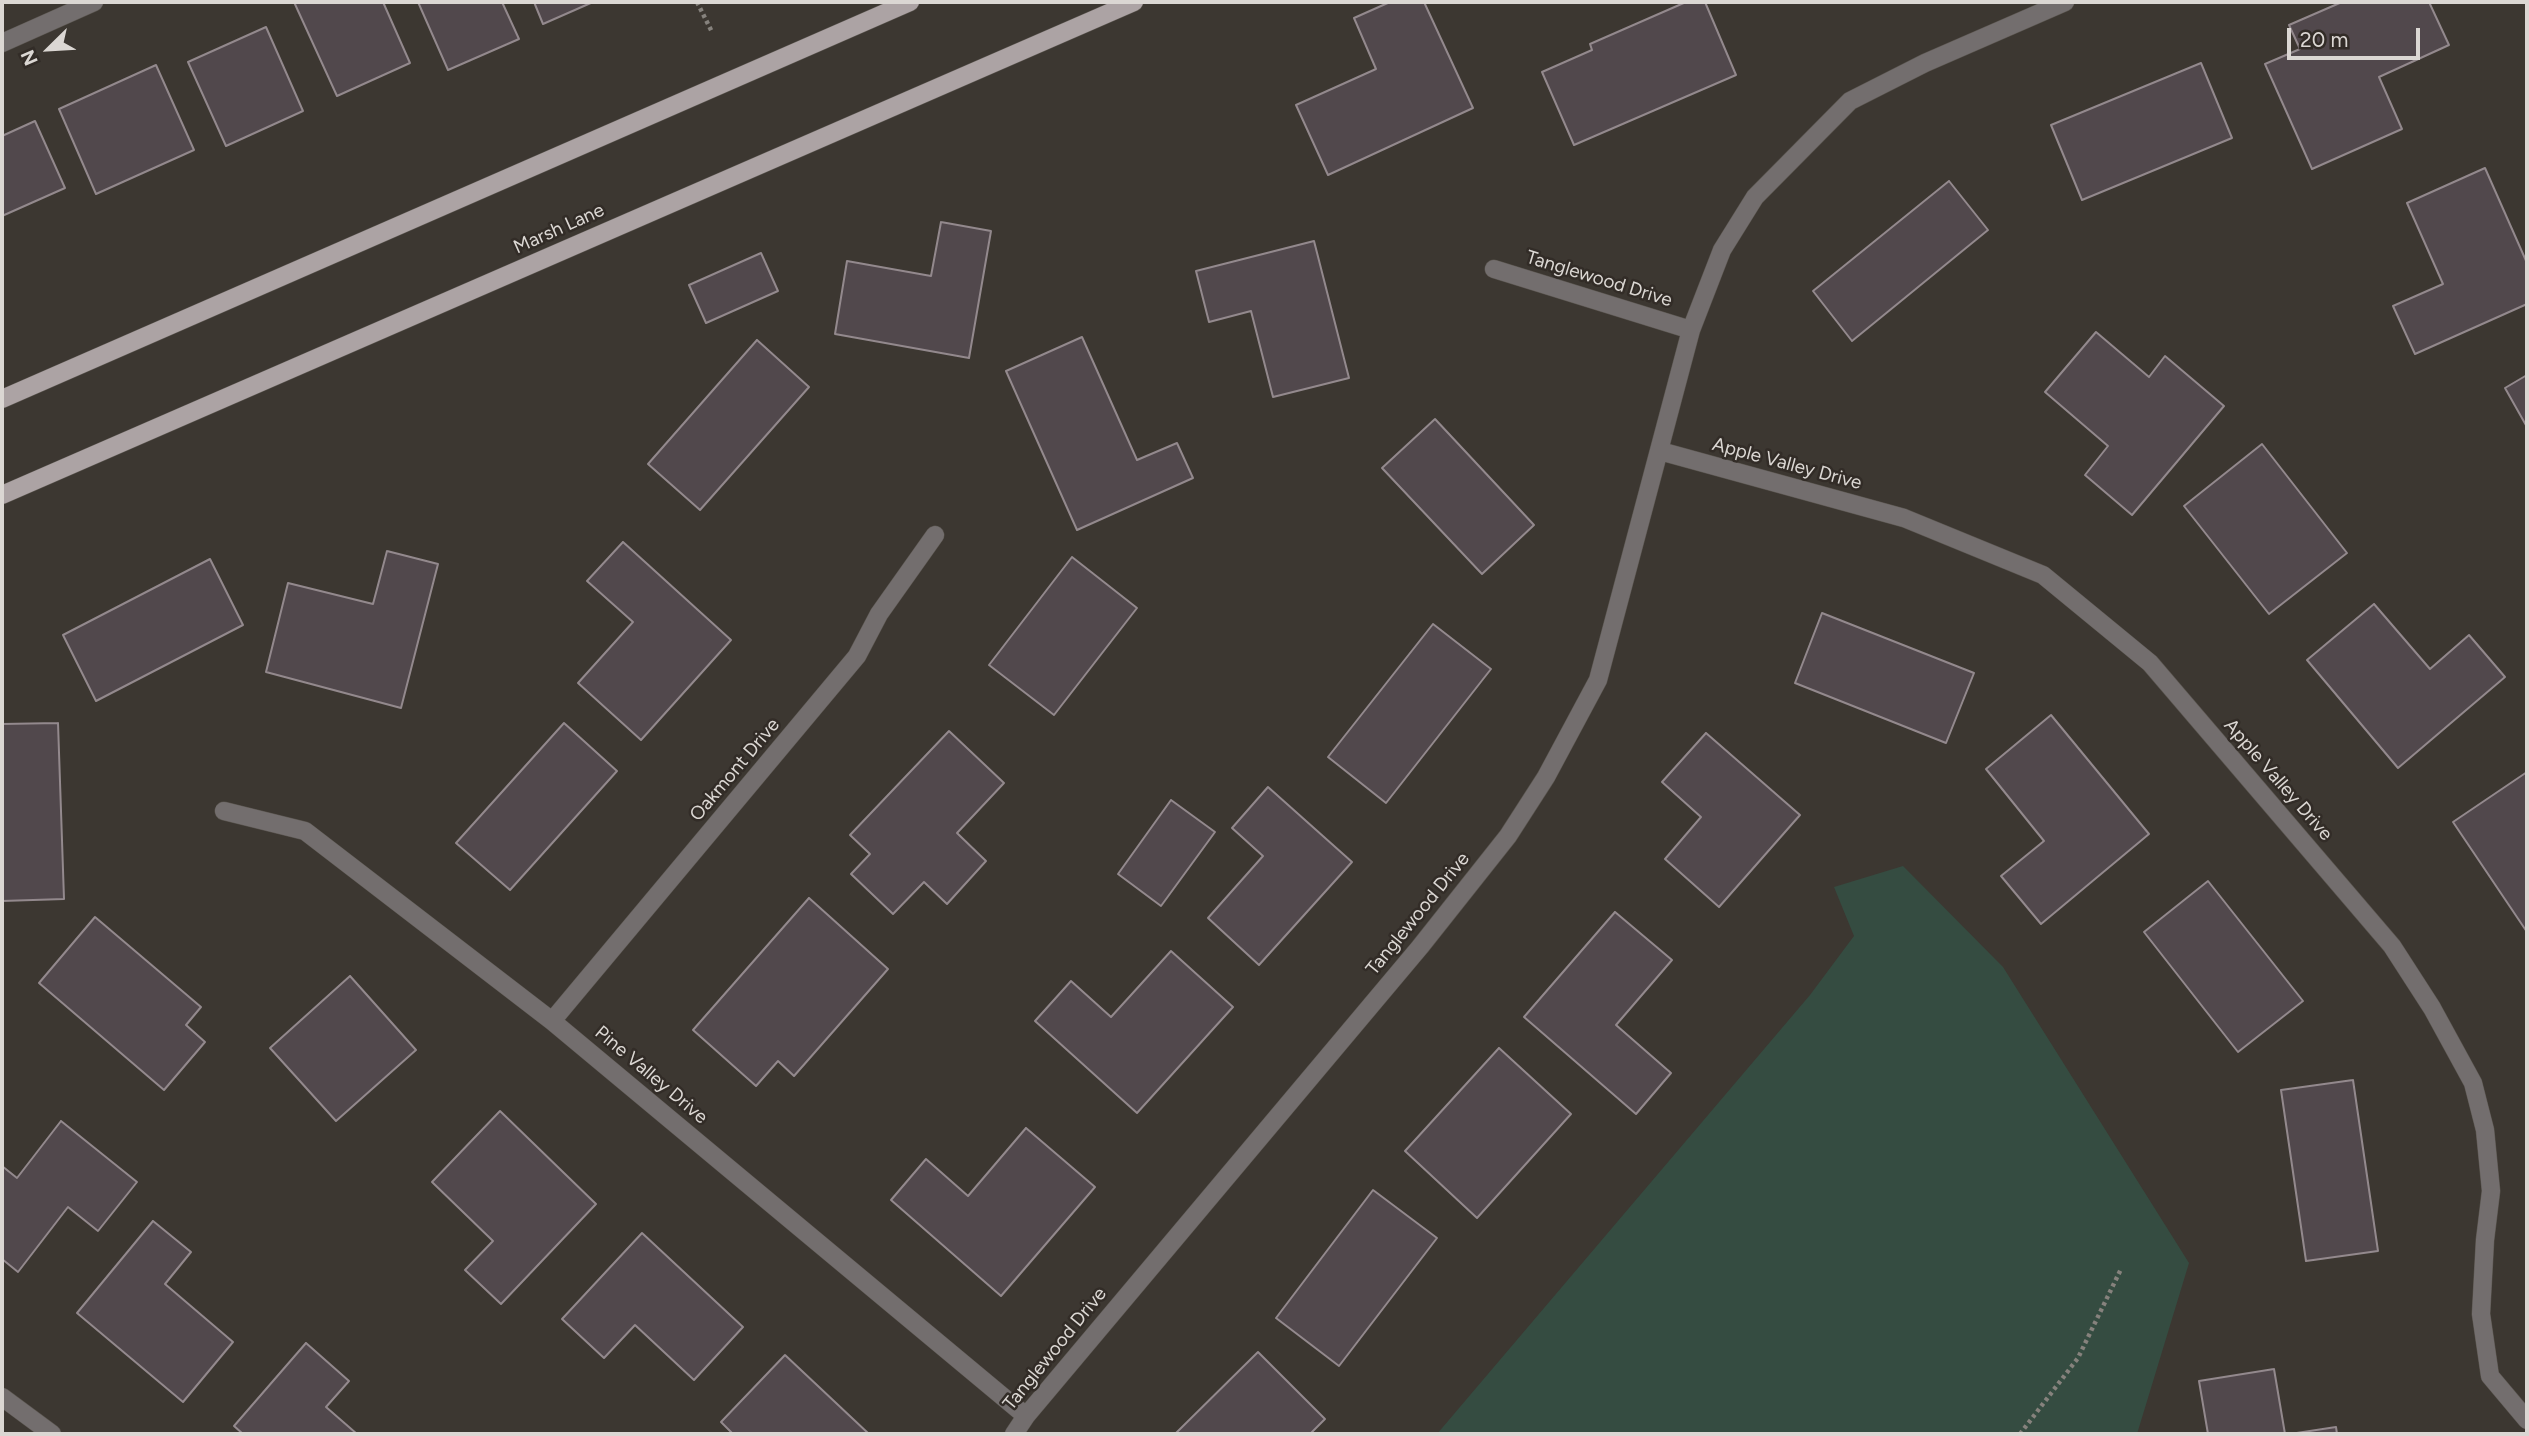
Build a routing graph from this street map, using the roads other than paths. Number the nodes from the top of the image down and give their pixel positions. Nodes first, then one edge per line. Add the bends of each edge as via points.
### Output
1 (94, 2) edge
2 (910, 2) edge
3 (1134, 2) edge
4 (2065, 2) edge
5 (2, 43) edge
6 (1494, 269) dead end
7 (1692, 330) junction
8 (2, 398) edge
9 (1660, 451) junction
10 (2, 495) edge
11 (934, 535) dead end
12 (224, 811) dead end
13 (552, 1021) junction
14 (2, 1397) edge
15 (1026, 1416) junction
16 (2527, 1420) edge
17 (52, 1434) edge
18 (1014, 1434) edge

1 - 5 street
2 - 8 main road
3 - 10 main road, Marsh Lane
4 - 7 street, Tanglewood Drive via 1850,101 1755,197 1722,250
6 - 7 street, Tanglewood Drive
7 - 9 street, Tanglewood Drive
9 - 15 street, Tanglewood Drive via 1598,680 1508,836
9 - 16 street, Apple Valley Drive via 1904,518 2043,575 2150,663 2392,946 2473,1083 2485,1130 2491,1191 2481,1314 2490,1376
11 - 13 street, Oakmont Drive via 879,614 857,656
12 - 13 street, Pine Valley Drive via 305,831
13 - 15 street, Pine Valley Drive
14 - 17 street
15 - 18 street, Tanglewood Drive

